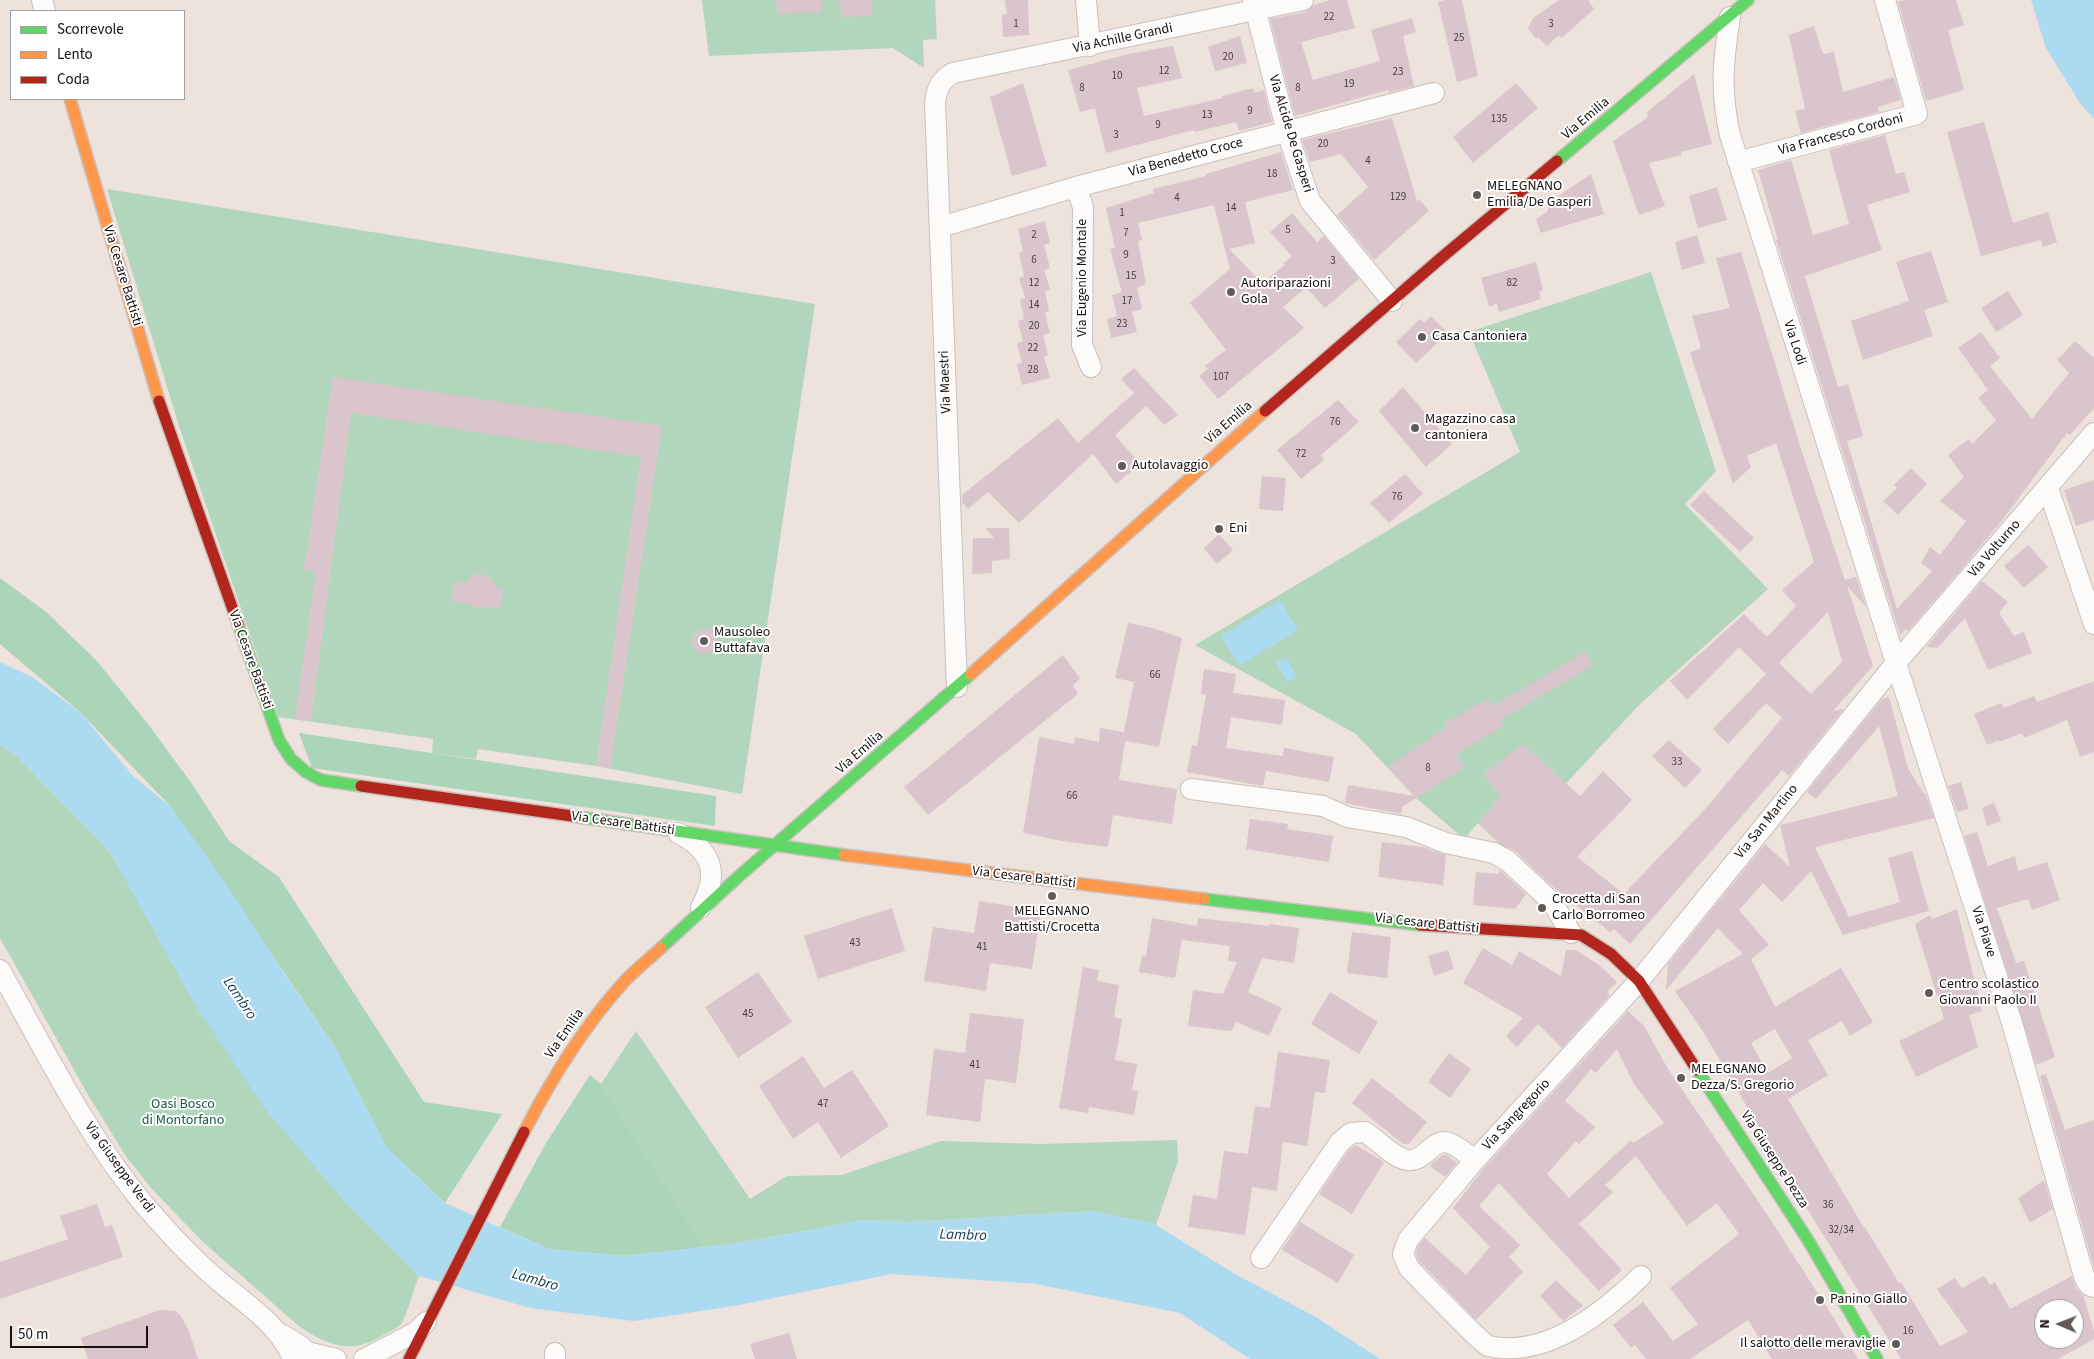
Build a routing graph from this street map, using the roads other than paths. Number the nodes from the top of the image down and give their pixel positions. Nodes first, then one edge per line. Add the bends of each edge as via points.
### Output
1 (1086, 0) edge
2 (1303, 0) edge
3 (1748, 0) edge
4 (1885, 0) edge
5 (1254, 6) edge
6 (1730, 17) junction
7 (1090, 46) junction
8 (943, 79) joint
9 (1434, 93) dead end
10 (70, 100) edge
11 (1287, 132) junction
12 (1551, 151) dead end
13 (1738, 162) junction
14 (1076, 187) junction
15 (940, 227) junction
16 (1441, 258) junction
17 (1392, 300) junction
18 (1091, 367) dead end
19 (2094, 433) edge
20 (2048, 488) junction
21 (2094, 624) edge
22 (1896, 663) junction
23 (957, 687) junction
24 (1191, 789) dead end
25 (674, 831) junction
26 (776, 846) junction
27 (697, 915) junction
28 (1571, 933) junction
29 (0, 970) edge
30 (1639, 981) junction
31 (1475, 1160) junction
32 (1261, 1258) dead end
33 (1641, 1276) dead end
34 (2093, 1288) edge
35 (429, 1319) junction
36 (304, 1357) edge
37 (363, 1358) edge
38 (336, 1359) edge
39 (409, 1359) edge
40 (1877, 1359) edge

1 - 7 street
2 - 5 street, Via Achille Grandi
3 - 6 street, Via Emilia
4 - 13 street, Via Francesco Cordoni via 1917,114
5 - 7 street, Via Achille Grandi
5 - 11 street, Via Alcide De Gasperi
6 - 13 street, Via Lodi via 1722,90
6 - 16 street, Via Emilia
7 - 8 street, Via Achille Grandi via 953,73
8 - 15 street, Via Maestri via 937,90 936,102
9 - 11 street, Via Benedetto Croce
10 - 25 street, Via Cesare Battisti via 161,407 279,740 292,760 306,774 321,780
11 - 14 street, Via Benedetto Croce
11 - 17 street, Via Alcide De Gasperi via 1310,201
12 - 16 street, Via Emilia
13 - 22 street, Via Lodi
14 - 15 street, Via Benedetto Croce
14 - 18 street, Via Eugenio Montale via 1083,207 1082,345
15 - 23 street, Via Maestri
16 - 17 street, Via Emilia
17 - 23 street, Via Emilia
19 - 20 street, Via Volturno
20 - 21 street
20 - 22 street, Via Volturno
22 - 30 street, Via San Martino
22 - 34 street, Via Piave via 2021,1052 2086,1282
23 - 26 street, Via Emilia
24 - 28 street via 1323,806 1347,817 1397,824 1446,843 1502,857 1541,890 1558,909
25 - 26 street, Via Cesare Battisti
25 - 27 street via 697,844 712,870 708,894
26 - 27 street, Via Emilia
26 - 28 street, Via Cesare Battisti via 1423,925
27 - 35 street, Via Emilia via 626,980 572,1048 531,1117
28 - 30 street, Via Cesare Battisti via 1601,946
29 - 36 street, Via Giuseppe Verdi via 82,1114 125,1180 182,1246 279,1333 288,1347
30 - 31 street, Via Sangregorio
30 - 40 street, Via Giuseppe Dezza via 1808,1240
31 - 32 street via 1453,1144 1443,1142 1422,1156 1407,1160 1365,1132 1352,1133 1340,1142
31 - 33 street, Via Sangregorio via 1408,1240 1403,1254 1409,1268 1480,1340 1510,1357 1541,1356 1569,1343
35 - 37 street via 416,1332
35 - 39 street, Via Emilia
36 - 38 street

